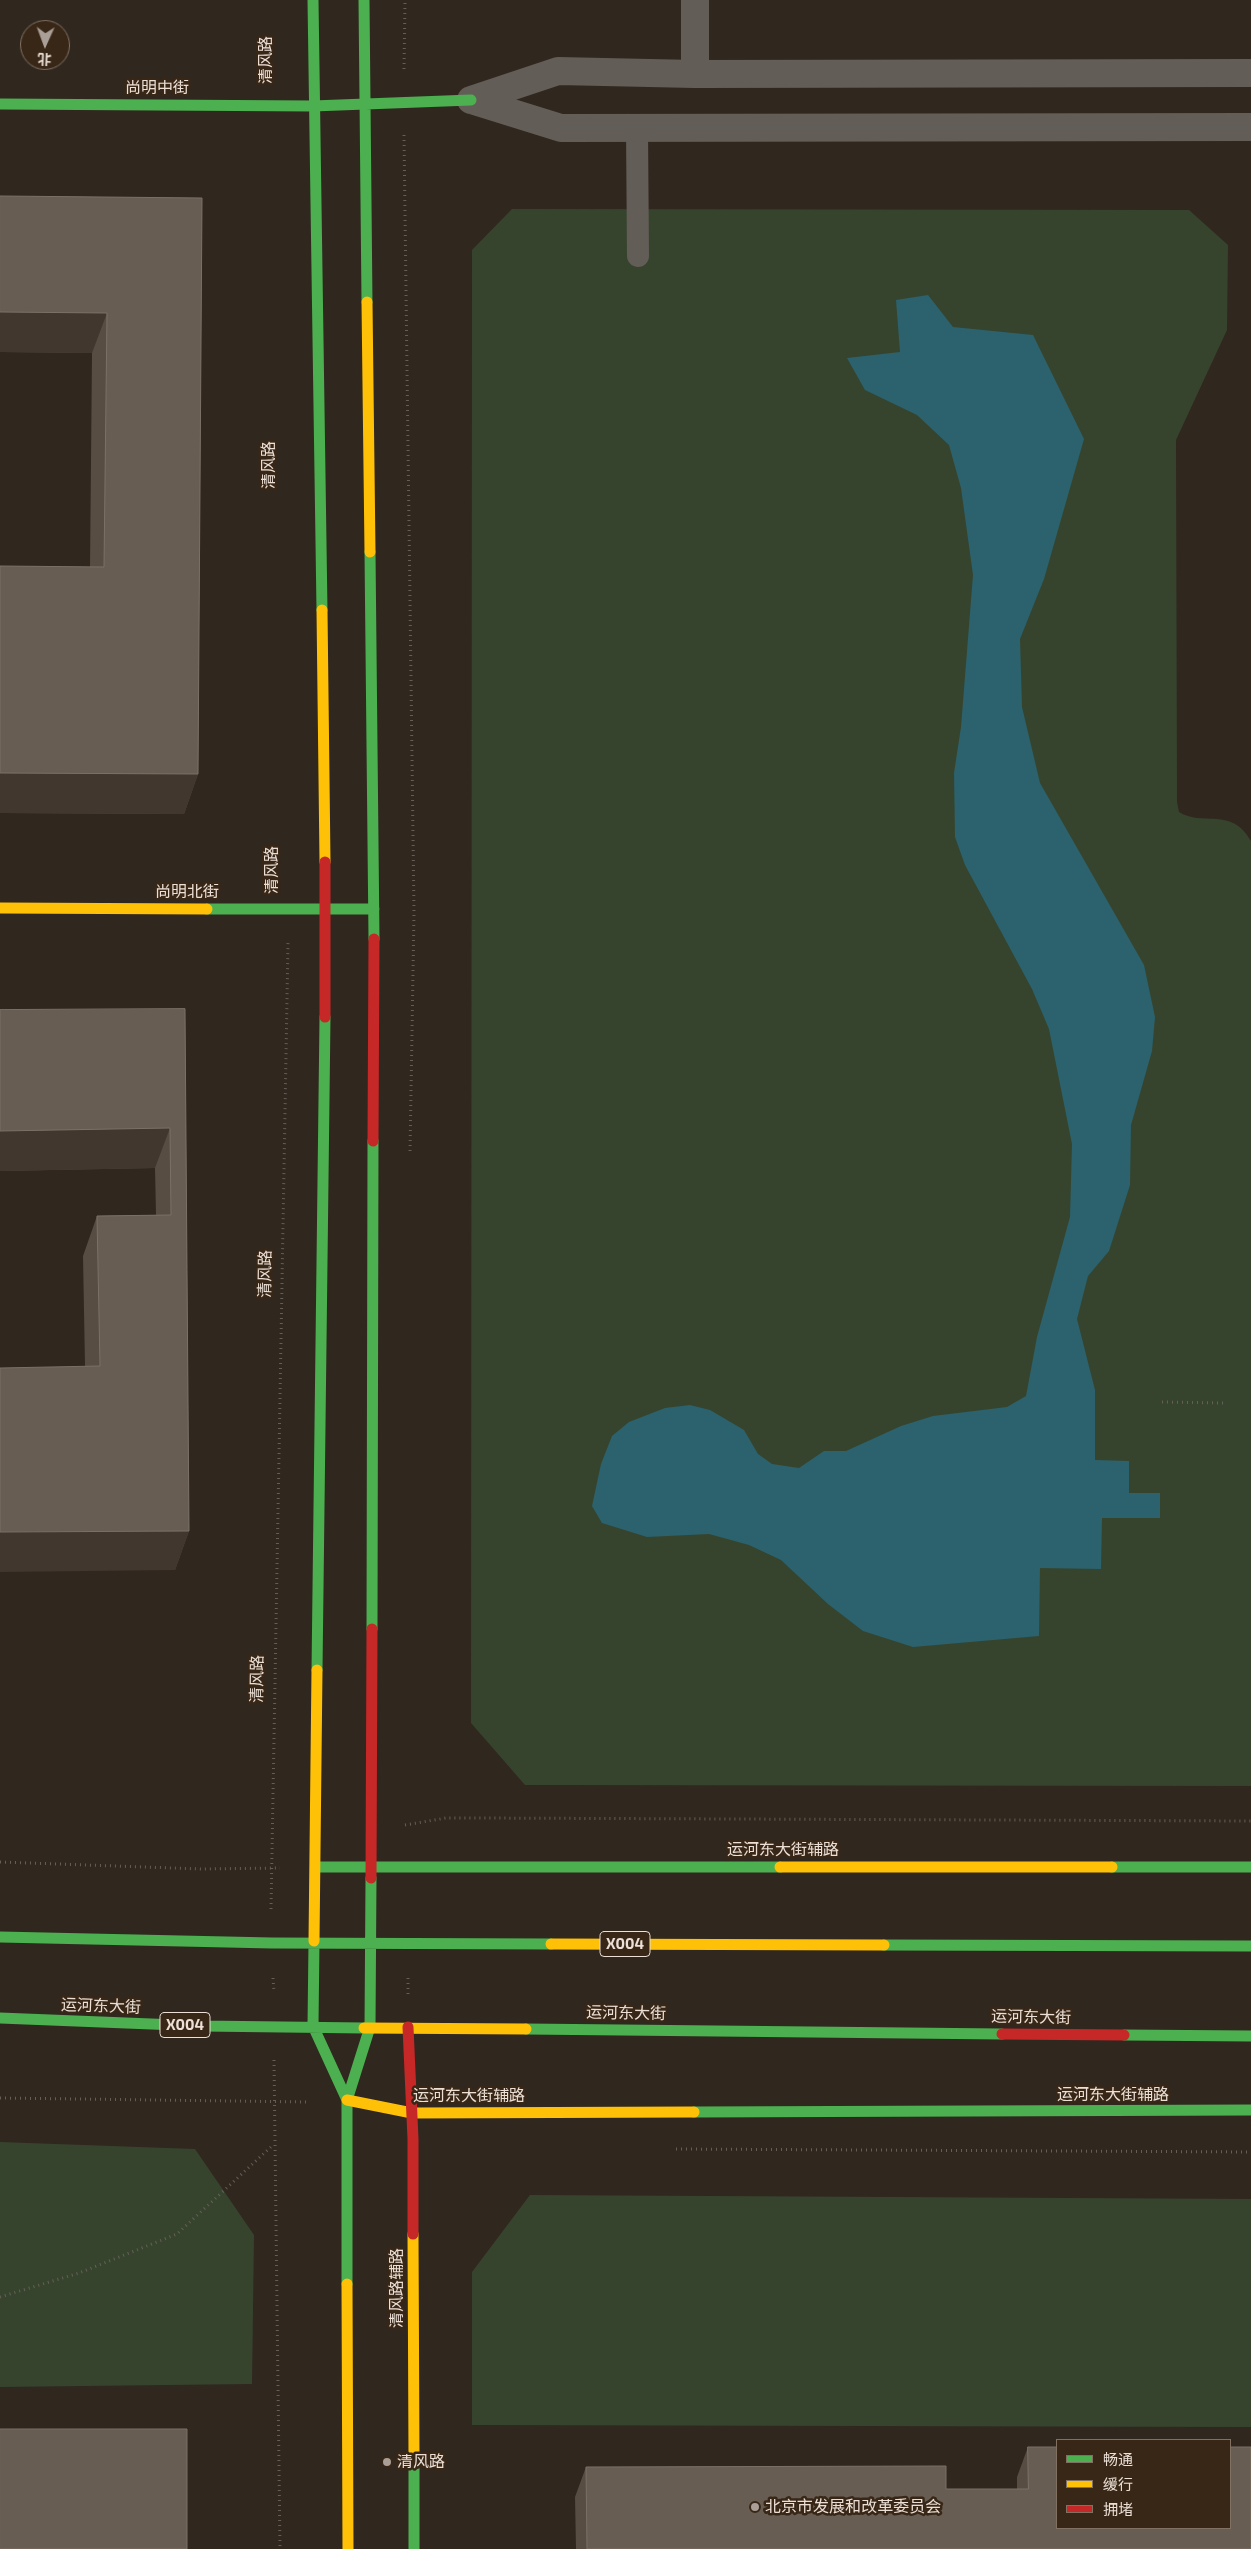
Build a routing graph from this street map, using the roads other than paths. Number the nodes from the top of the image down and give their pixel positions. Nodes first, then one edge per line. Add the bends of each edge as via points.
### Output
1 (313, 0) edge
2 (364, 0) edge
3 (695, 0) edge
4 (1251, 73) edge
5 (695, 74) junction
6 (471, 100) junction
7 (0, 104) edge
8 (364, 104) junction
9 (313, 106) junction
10 (637, 128) junction
11 (1251, 128) edge
12 (638, 256) dead end
13 (0, 908) edge
14 (326, 909) junction
15 (374, 909) junction
16 (371, 1866) junction
17 (316, 1867) junction
18 (1251, 1867) edge
19 (0, 1937) edge
20 (314, 1943) junction
21 (370, 1943) junction
22 (1251, 1946) edge
23 (0, 2018) edge
24 (313, 2026) junction
25 (370, 2027) junction
26 (408, 2027) junction
27 (1251, 2036) edge
28 (347, 2100) junction
29 (1251, 2110) edge
30 (412, 2114) junction
31 (348, 2549) edge
32 (414, 2549) edge

1 - 9 street
2 - 8 street
3 - 5 street
4 - 5 street
5 - 6 street via 558,71
6 - 8 street, 尚明中街
6 - 10 street via 561,128
7 - 9 street, 尚明中街
8 - 9 street, 尚明中街
8 - 15 street
9 - 14 street
10 - 11 street
10 - 12 lane
13 - 14 street, 尚明北街
14 - 15 street, 尚明北街
14 - 17 street
15 - 16 street
16 - 17 street, 运河东大街辅路
16 - 18 street, 运河东大街辅路
16 - 21 street
17 - 20 street
19 - 20 street, X004
20 - 21 street, X004
20 - 24 street
21 - 22 street, X004
21 - 25 street
23 - 24 street, 运河东大街 / X004
24 - 25 street, 运河东大街 / X004
24 - 28 street
25 - 26 street, 运河东大街 / X004
25 - 28 street
26 - 27 street, 运河东大街 / X004
26 - 30 street, 清风路辅路
28 - 30 street, 运河东大街辅路
28 - 31 street
29 - 30 street, 运河东大街辅路
30 - 32 street, 清风路辅路

